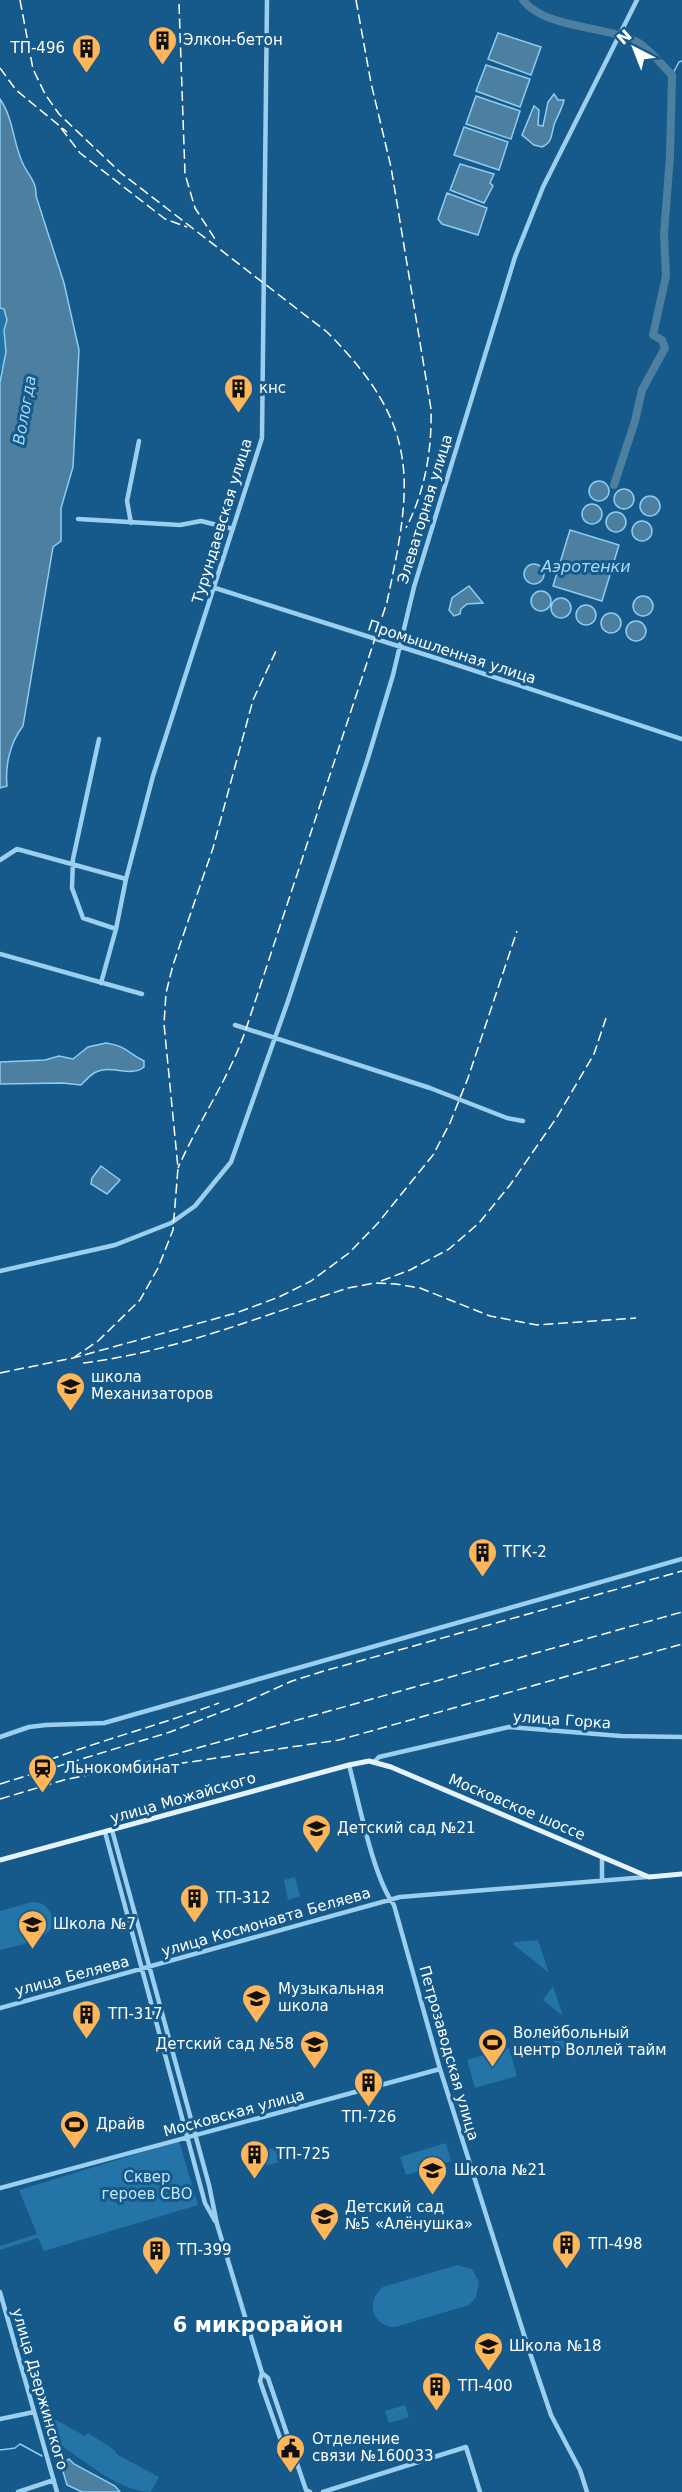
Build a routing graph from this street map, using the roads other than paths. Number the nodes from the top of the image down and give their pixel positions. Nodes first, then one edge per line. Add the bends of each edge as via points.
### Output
1 (267, 0) edge
2 (637, 0) edge
3 (139, 441) dead end
4 (78, 519) dead end
5 (131, 523) junction
6 (233, 529) junction
7 (215, 588) junction
8 (400, 648) junction
9 (99, 739) dead end
10 (682, 740) edge
11 (0, 860) edge
12 (73, 864) junction
13 (126, 879) junction
14 (116, 929) junction
15 (0, 954) edge
16 (101, 984) junction
17 (141, 994) dead end
18 (234, 1025) dead end
19 (274, 1039) junction
20 (523, 1121) dead end
21 (0, 1271) edge
22 (682, 1559) edge
23 (0, 1737) edge
24 (682, 1737) edge
25 (374, 1762) junction
26 (349, 1765) junction
27 (112, 1830) junction
28 (105, 1832) junction
29 (602, 1857) junction
30 (0, 1860) edge
31 (682, 1874) edge
32 (649, 1877) junction
33 (602, 1880) junction
34 (390, 1899) junction
35 (150, 1967) junction
36 (143, 1969) junction
37 (0, 2008) edge
38 (440, 2069) junction
39 (196, 2136) junction
40 (187, 2139) junction
41 (0, 2188) edge
42 (214, 2201) junction
43 (205, 2203) junction
44 (217, 2224) junction
45 (0, 2292) edge
46 (34, 2412) junction
47 (0, 2419) edge
48 (54, 2480) junction
49 (18, 2492) edge
50 (57, 2492) edge
51 (310, 2492) edge
52 (323, 2492) edge
53 (480, 2492) edge
54 (587, 2492) edge

1 - 6 street, Турундаевская улица via 262,438
2 - 8 street, Элеваторная улица via 543,188 515,257 414,587
3 - 5 street via 128,501
4 - 5 street
5 - 6 street via 180,525 201,521
6 - 7 street, Турундаевская улица
7 - 8 street, Промышленная улица
7 - 13 street, Турундаевская улица via 153,776
8 - 10 street, Промышленная улица
8 - 19 street, Элеваторная улица via 368,758
9 - 12 street
11 - 12 street via 17,849
12 - 13 street
12 - 14 street via 72,888 83,918
13 - 14 street, Турундаевская улица
14 - 16 street, Турундаевская улица
15 - 16 street
16 - 17 street
18 - 19 street
19 - 20 street
19 - 21 street, Элеваторная улица via 231,1162 195,1206 175,1221 132,1241
22 - 23 street via 104,1723 29,1727
24 - 25 street, улица Горка via 509,1727 379,1757
25 - 26 main road, улица Можайского
25 - 29 main road, Московское шоссе
26 - 27 main road, улица Можайского
26 - 34 street, Петрозаводская улица via 372,1851
27 - 28 main road, улица Можайского
27 - 35 street
28 - 30 main road, улица Можайского
28 - 36 street
29 - 32 main road, Московское шоссе
29 - 33 street
31 - 32 main road, Московское шоссе
32 - 33 street, Московское шоссе
33 - 34 street, Московское шоссе
34 - 35 street, улица Космонавта Беляева
34 - 38 street, Петрозаводская улица
35 - 36 street, улица Беляева
35 - 39 street
36 - 37 street, улица Беляева
36 - 40 street
38 - 39 street, Московская улица
38 - 54 street, Петрозаводская улица via 551,2415
39 - 40 street, Московская улица
39 - 42 street
40 - 41 street, Московская улица
40 - 43 street
42 - 43 street
42 - 44 street
43 - 44 street
44 - 51 street via 262,2373 268,2378 306,2490
45 - 46 street, улица Дзержинского
46 - 47 street
46 - 48 street, улица Дзержинского
48 - 49 street
48 - 50 street, улица Дзержинского
52 - 53 street via 466,2446

